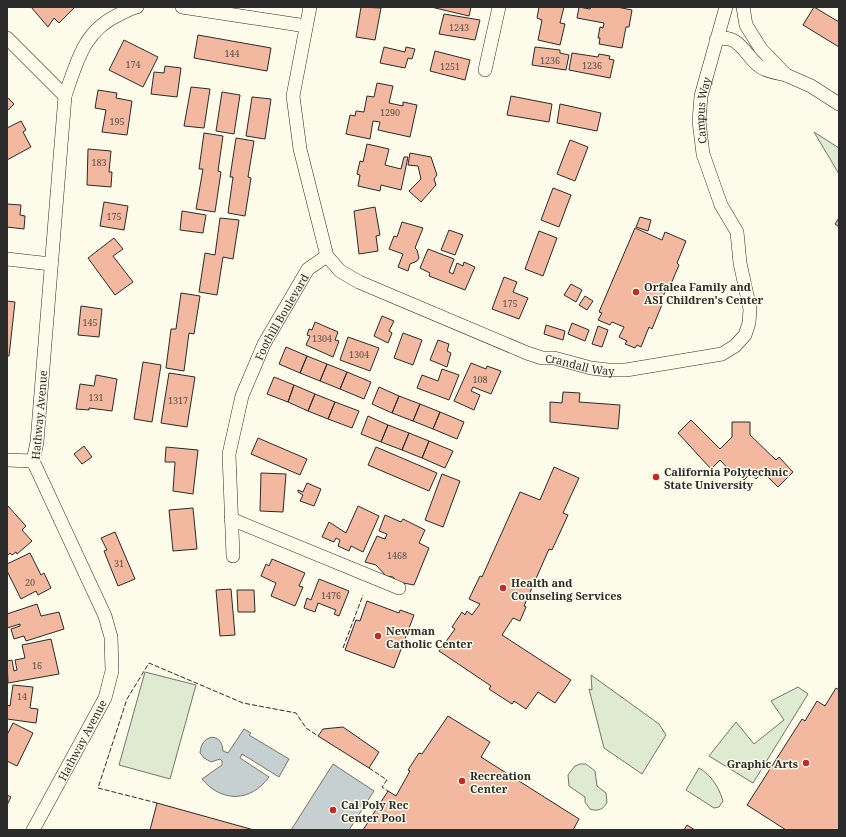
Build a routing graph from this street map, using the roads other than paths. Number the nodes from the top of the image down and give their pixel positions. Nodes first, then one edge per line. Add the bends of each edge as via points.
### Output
1 (138, 7) edge
2 (182, 7) edge
3 (310, 7) edge
4 (499, 7) edge
5 (726, 7) edge
6 (743, 7) edge
7 (306, 26) junction
8 (7, 38) edge
9 (716, 40) junction
10 (486, 70) dead end
11 (786, 75) junction
12 (65, 96) junction
13 (839, 104) edge
14 (737, 232) joint
15 (327, 256) junction
16 (7, 259) edge
17 (51, 264) junction
18 (7, 460) edge
19 (33, 461) junction
20 (231, 519) junction
21 (233, 556) dead end
22 (399, 588) dead end
23 (33, 830) edge

1 - 12 street, Hathway Avenue via 108,20 91,34 79,54
2 - 7 street
3 - 7 street
4 - 10 street
5 - 9 street, Campus Way
6 - 11 street via 746,25 761,49
7 - 15 street via 293,96 300,149
8 - 12 street
9 - 11 street via 732,40 759,66 769,72
9 - 14 street, Campus Way via 701,96 699,121 703,154 720,202
11 - 13 street via 811,86
12 - 17 street, Hathway Avenue
14 - 15 street, Crandall Way via 740,263 750,309 745,335 735,346 722,354 626,370 591,368 527,353 359,282 340,271
15 - 20 street, Foothill Boulevard via 308,269 264,344 242,396 229,454
16 - 17 street
17 - 19 street, Hathway Avenue via 37,442
18 - 19 street
19 - 23 street, Hathway Avenue via 105,616 111,637 112,671 105,698
20 - 21 street, Foothill Boulevard
20 - 22 street

